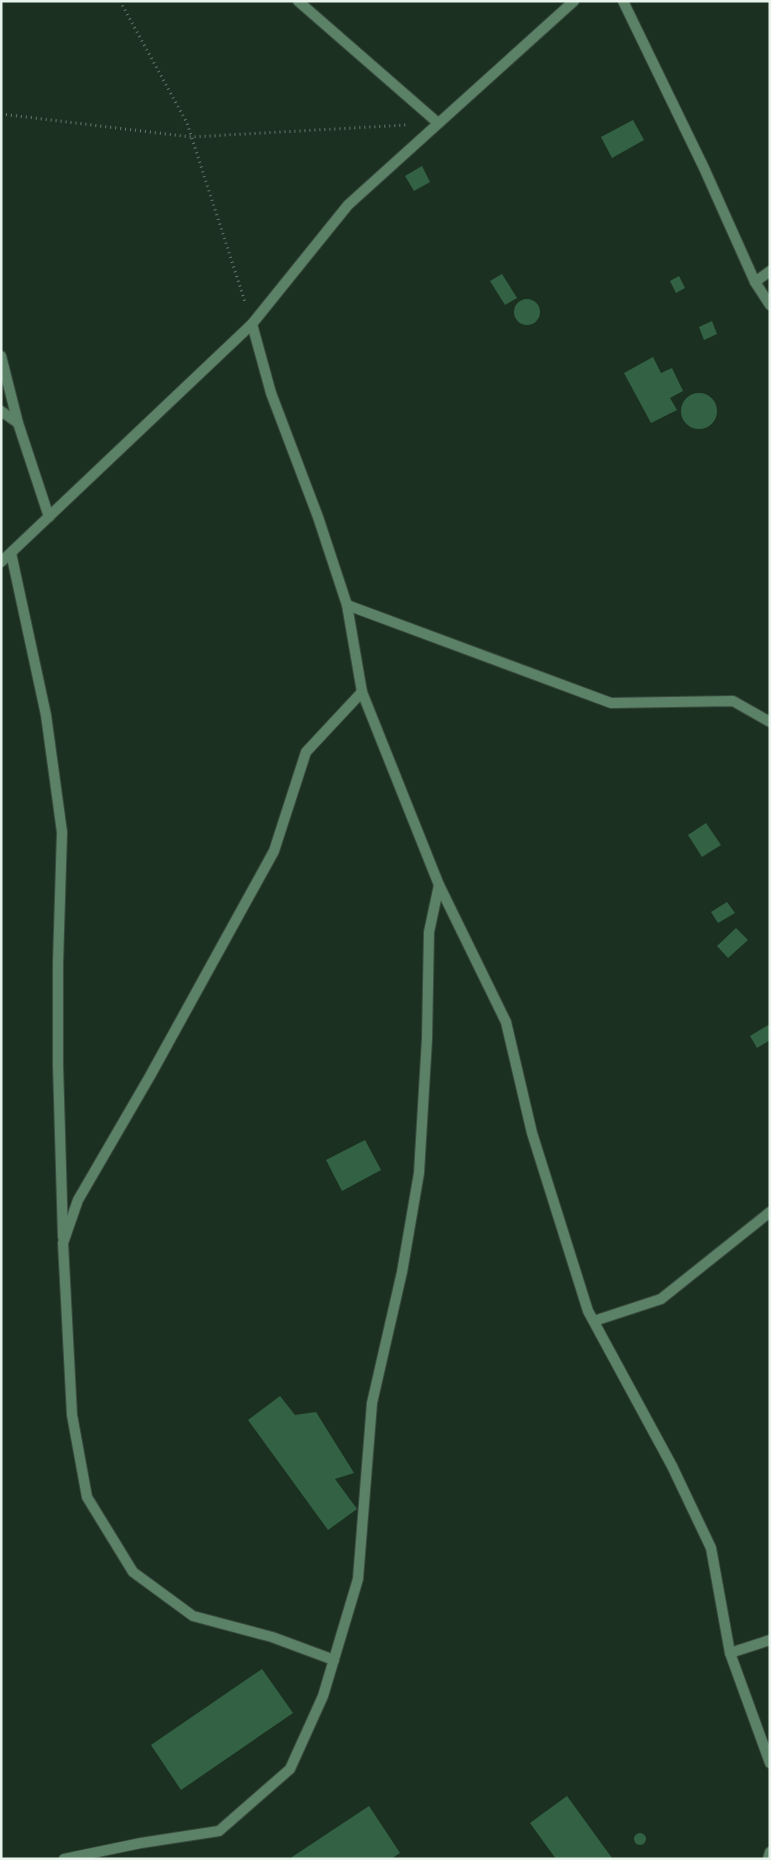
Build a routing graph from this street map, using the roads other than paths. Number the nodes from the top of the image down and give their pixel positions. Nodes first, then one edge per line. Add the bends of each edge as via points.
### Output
1 (298, 1) edge
2 (574, 1) edge
3 (623, 1) edge
4 (438, 123) junction
5 (770, 271) edge
6 (755, 282) junction
7 (770, 305) edge
8 (252, 324) junction
9 (1, 356) edge
10 (1, 411) edge
11 (18, 423) junction
12 (49, 517) junction
13 (11, 553) junction
14 (1, 562) edge
15 (347, 605) junction
16 (362, 692) junction
17 (770, 722) edge
18 (439, 885) junction
19 (770, 1212) edge
20 (63, 1243) junction
21 (594, 1322) junction
22 (770, 1640) edge
23 (730, 1652) junction
24 (334, 1660) junction
25 (770, 1763) edge
26 (770, 1852) edge
27 (64, 1859) edge
28 (768, 1859) edge

1 - 4 street
2 - 4 street
3 - 6 street
4 - 8 street via 348,204
5 - 6 street
6 - 7 street
8 - 12 street
8 - 15 street via 271,393
9 - 11 street
10 - 11 street
11 - 12 street
12 - 13 street
13 - 14 street
13 - 20 street via 46,715 62,832 58,1065
15 - 16 street
15 - 17 street via 611,703 733,701
16 - 18 street
16 - 20 street via 306,752 274,851 78,1200
18 - 21 street via 506,1022 532,1132
18 - 24 street via 429,932 428,1039 419,1173 402,1272 372,1403 358,1579
19 - 21 street via 661,1299
20 - 24 street via 72,1415 86,1489 133,1572 194,1616 272,1637
21 - 23 street via 712,1548
22 - 23 street
23 - 25 street
24 - 27 street via 323,1696 290,1769 219,1831
26 - 28 street

